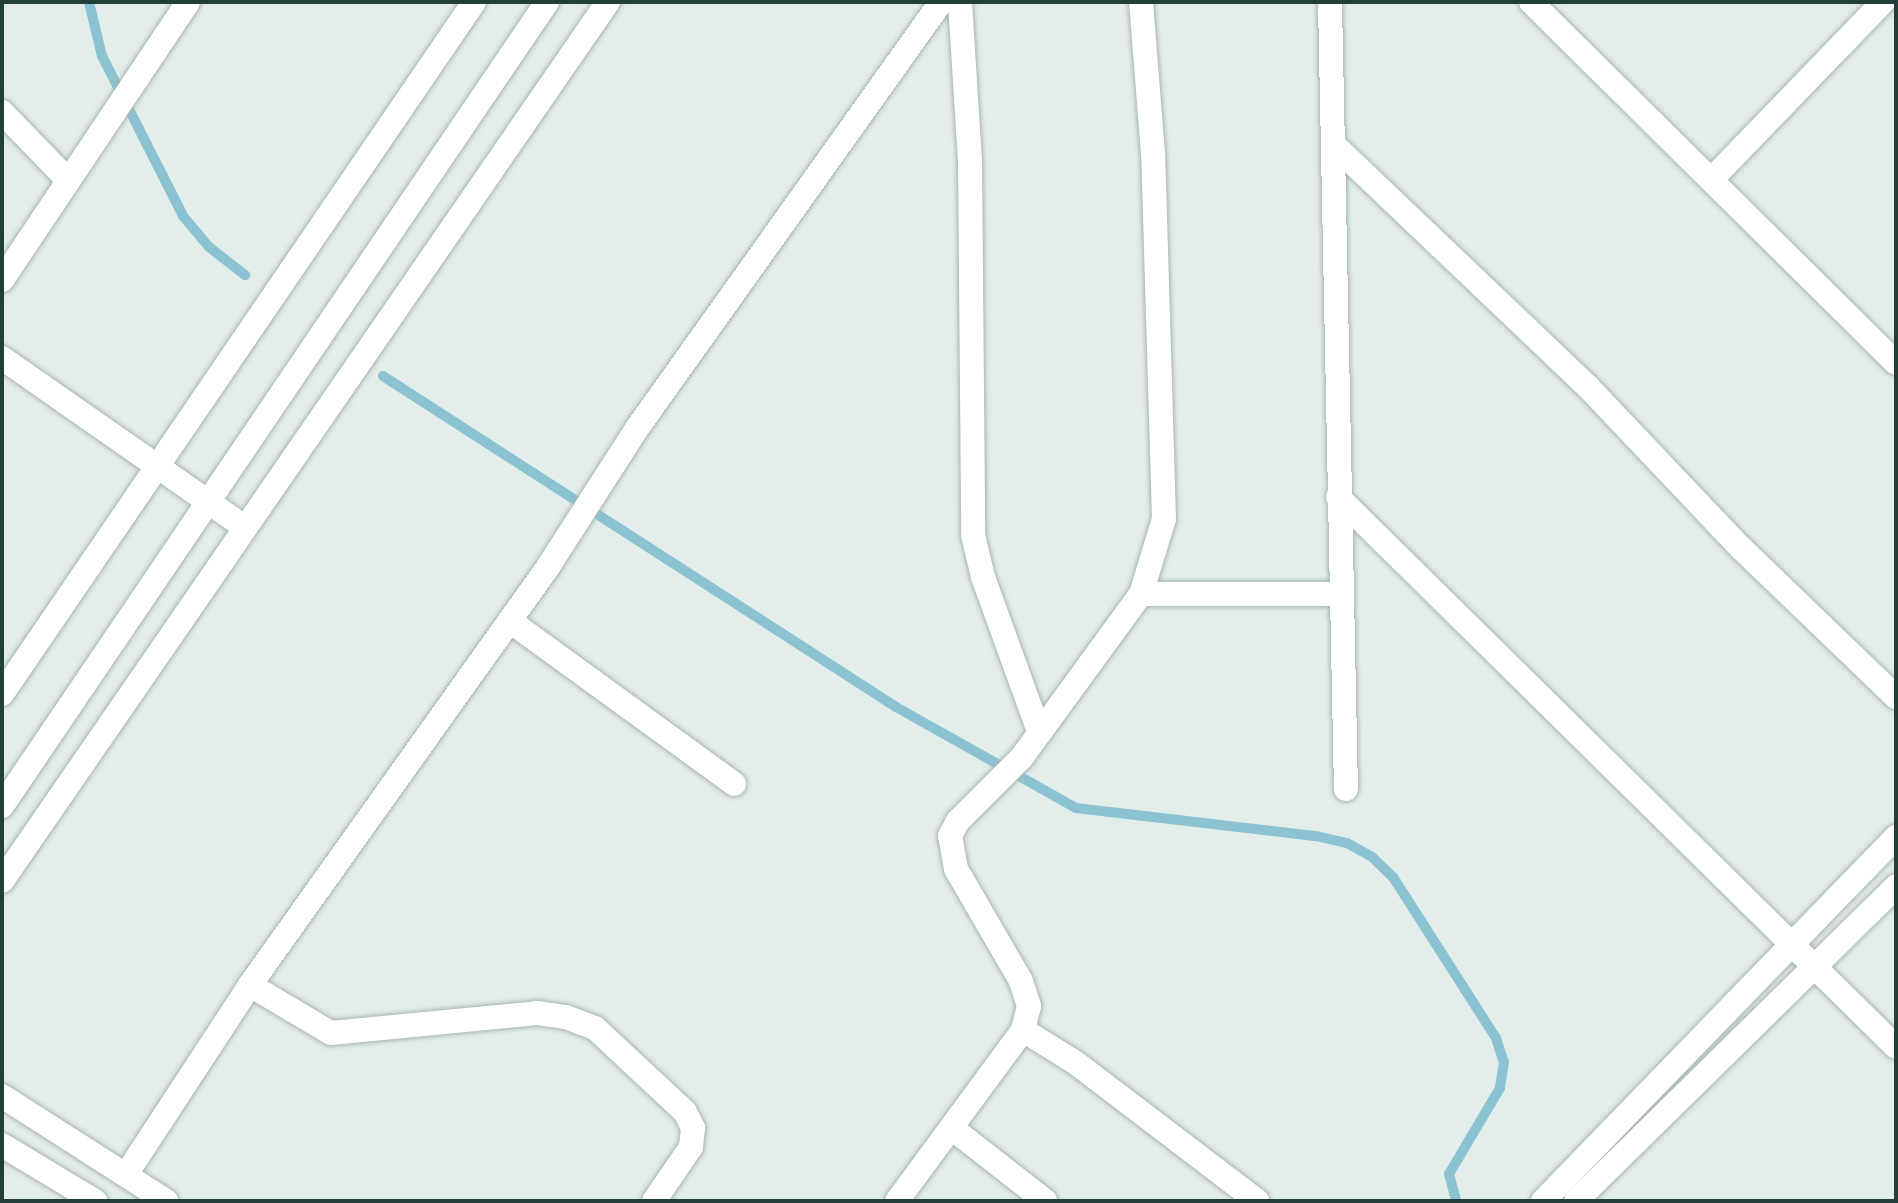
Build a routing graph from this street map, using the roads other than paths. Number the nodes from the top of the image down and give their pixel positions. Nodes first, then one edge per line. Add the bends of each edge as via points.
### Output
1 (188, 2) edge
2 (474, 2) edge
3 (547, 2) edge
4 (608, 2) edge
5 (941, 2) edge
6 (960, 2) edge
7 (1141, 2) edge
8 (1330, 2) edge
9 (1531, 2) edge
10 (1883, 2) edge
11 (2, 112) edge
12 (1335, 146) junction
13 (66, 178) junction
14 (1713, 178) junction
15 (2, 280) edge
16 (2, 358) edge
17 (1896, 363) edge
18 (158, 465) junction
19 (1338, 497) junction
20 (210, 502) junction
21 (244, 527) junction
22 (1141, 594) junction
23 (1341, 594) junction
24 (510, 621) junction
25 (2, 694) edge
26 (1896, 697) edge
27 (1039, 732) junction
28 (734, 784) dead end
29 (1346, 789) dead end
30 (2, 806) edge
31 (1896, 837) edge
32 (2, 881) edge
33 (1896, 886) edge
34 (1791, 943) junction
35 (1815, 965) junction
36 (250, 985) junction
37 (1023, 1030) junction
38 (1896, 1047) edge
39 (2, 1096) edge
40 (953, 1129) junction
41 (2, 1145) edge
42 (127, 1173) junction
43 (95, 1201) edge
44 (166, 1201) edge
45 (654, 1201) edge
46 (897, 1201) edge
47 (1045, 1201) edge
48 (1257, 1201) edge
49 (1543, 1201) edge
50 (1576, 1201) edge

1 - 13 street
2 - 18 street
3 - 20 street
4 - 21 street
5 - 24 street via 638,427
6 - 27 street via 970,161 973,535
7 - 22 street via 1153,154 1164,519
8 - 12 street
9 - 14 street
10 - 14 street
11 - 13 street
12 - 19 street
12 - 26 street via 1588,387 1741,548
13 - 15 street
14 - 17 street
16 - 18 street
18 - 20 street
18 - 25 street
19 - 23 street
19 - 34 street
20 - 21 street
20 - 30 street
21 - 32 street
22 - 23 street
22 - 27 street
23 - 29 street
24 - 28 street
24 - 36 street
27 - 37 street via 950,836 956,869 1027,993
31 - 34 street
33 - 35 street
34 - 35 street
34 - 49 street
35 - 38 street
35 - 50 street
36 - 42 street
36 - 45 street via 331,1033 537,1013 595,1028 685,1112 693,1128 691,1147
37 - 40 street
37 - 48 street via 1076,1063
39 - 42 street
40 - 46 street
40 - 47 street
41 - 43 street
42 - 44 street

